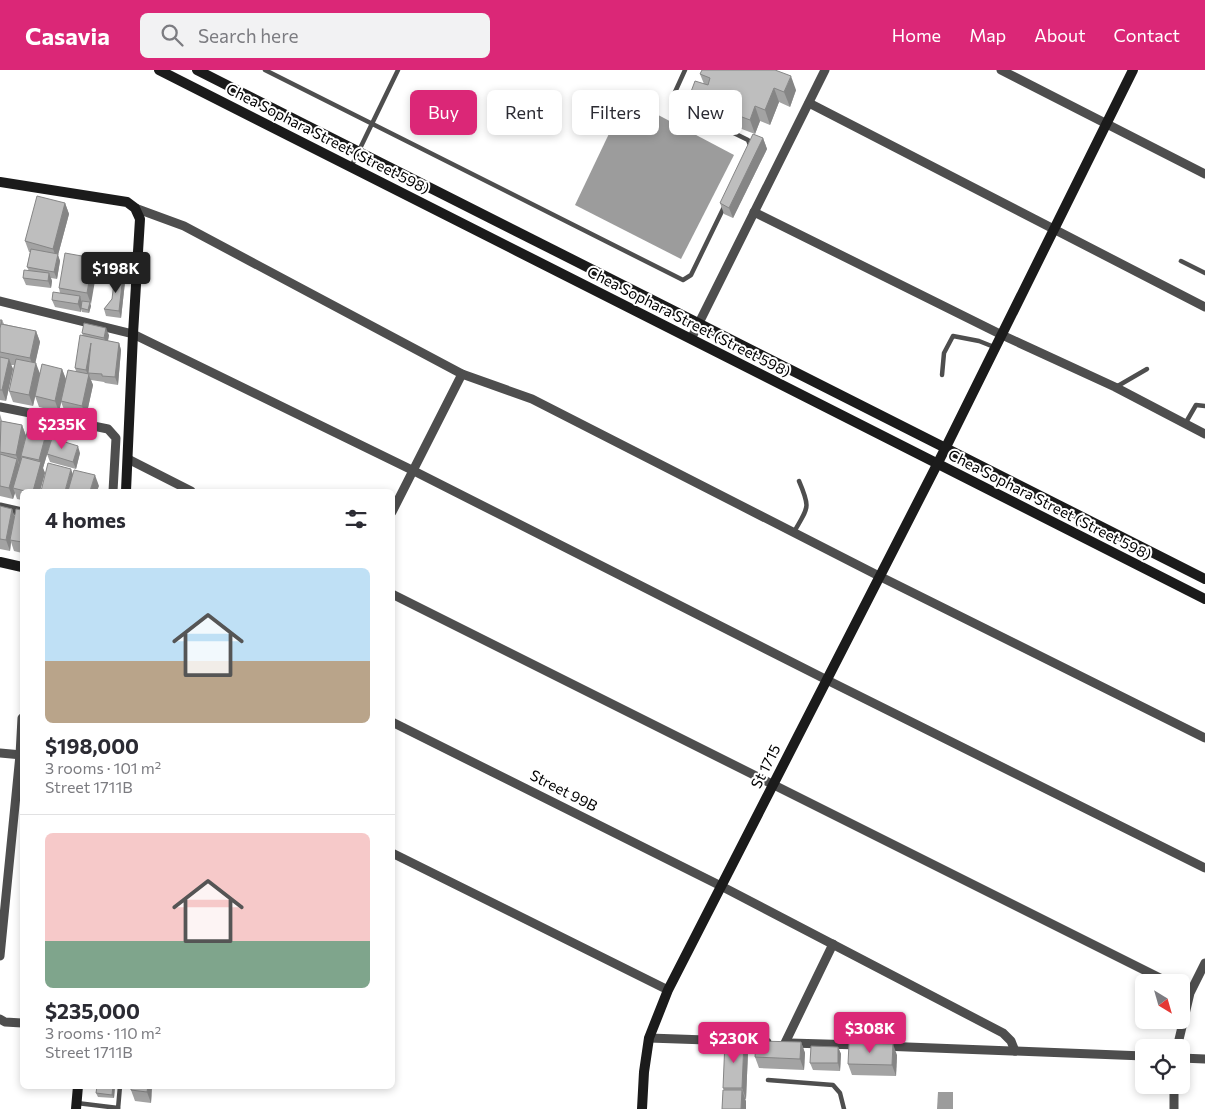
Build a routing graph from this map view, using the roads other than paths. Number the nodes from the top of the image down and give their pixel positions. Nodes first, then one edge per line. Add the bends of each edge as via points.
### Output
1 (159, 70) edge
2 (198, 70) edge
3 (265, 70) edge
4 (398, 70) edge
5 (685, 70) edge
6 (825, 70) edge
7 (1001, 70) edge
8 (1133, 70) edge
9 (809, 103) junction
10 (1106, 124) junction
11 (372, 125) junction
12 (752, 150) edge
13 (358, 151) junction
14 (351, 167) junction
15 (1205, 174) edge
16 (0, 182) edge
17 (726, 204) edge
18 (135, 208) junction
19 (754, 212) junction
20 (1054, 230) junction
21 (1181, 262) dead end
22 (1205, 273) edge
23 (0, 301) edge
24 (1205, 307) edge
25 (699, 323) junction
26 (133, 334) junction
27 (1002, 335) junction
28 (691, 339) junction
29 (996, 348) junction
30 (1147, 369) dead end
31 (462, 374) junction
32 (942, 375) dead end
33 (1115, 387) junction
34 (1205, 406) edge
35 (0, 407) edge
36 (1185, 424) junction
37 (1205, 434) edge
38 (946, 447) junction
39 (128, 459) junction
40 (938, 464) junction
41 (414, 471) junction
42 (799, 481) dead end
43 (113, 489) edge
44 (126, 489) edge
45 (187, 489) edge
46 (395, 506) edge
47 (0, 507) edge
48 (20, 512) edge
49 (794, 532) junction
50 (0, 562) edge
51 (20, 567) edge
52 (879, 576) junction
53 (1205, 579) edge
54 (395, 595) edge
55 (1205, 600) edge
56 (827, 680) junction
57 (395, 724) edge
58 (1205, 738) edge
59 (0, 753) edge
60 (20, 755) edge
61 (20, 771) edge
62 (772, 783) junction
63 (395, 855) edge
64 (1205, 868) edge
65 (721, 886) junction
66 (2, 919) edge
67 (833, 944) junction
68 (0, 956) edge
69 (1205, 962) edge
70 (1152, 974) edge
71 (1190, 984) edge
72 (668, 990) junction
73 (0, 1019) edge
74 (20, 1023) edge
75 (649, 1038) junction
76 (785, 1043) junction
77 (1015, 1051) junction
78 (1135, 1056) edge
79 (1190, 1058) edge
80 (1205, 1059) edge
81 (768, 1080) dead end
82 (78, 1089) edge
83 (120, 1089) edge
84 (1174, 1094) edge
85 (77, 1106) edge
86 (118, 1108) edge
87 (642, 1109) edge
88 (844, 1109) edge
89 (1174, 1109) edge

1 - 14 main road, Chea Sophara Street (Street 598)
2 - 13 main road, Chea Sophara Street (Street 598)
3 - 11 lane
4 - 11 lane
5 - 12 lane via 675,92 676,102 748,140
6 - 9 street
7 - 10 street
8 - 10 main road, St 1715
9 - 19 street
9 - 20 street
10 - 15 street
10 - 20 main road, St 1715
11 - 13 lane
11 - 17 lane via 682,280 691,275
13 - 14 lane
13 - 25 main road, Chea Sophara Street (Street 598)
14 - 28 main road, Chea Sophara Street (Street 598)
16 - 18 main road via 127,202
18 - 26 main road via 140,219
18 - 31 street via 184,226
19 - 25 street
19 - 27 street
20 - 24 street
20 - 27 main road, St 1715
21 - 22 lane
23 - 26 street
25 - 28 street
25 - 38 main road, Chea Sophara Street (Street 598)
26 - 39 main road
26 - 41 street
27 - 29 main road, St 1715
27 - 33 street
28 - 40 main road, Chea Sophara Street (Street 598)
29 - 32 lane via 953,336 944,353
29 - 38 main road, St 1715
30 - 33 lane
31 - 41 street
31 - 49 street via 532,399
33 - 36 street
34 - 36 lane via 1196,405
35 - 43 street via 113,432 116,438
36 - 37 street
38 - 40 main road, St 1715
38 - 53 main road, Chea Sophara Street (Street 598)
39 - 44 main road
39 - 45 street
40 - 52 main road, St 1715
40 - 55 main road, Chea Sophara Street (Street 598)
41 - 46 street
41 - 56 street
42 - 49 lane via 808,507
47 - 48 street
49 - 52 street
50 - 51 main road
52 - 56 main road, St 1715
52 - 58 street
54 - 62 street
56 - 62 main road, St 1715
56 - 64 street
57 - 65 street, Street 99B
59 - 60 street
61 - 66 street
62 - 65 main road, St 1715
62 - 70 street
63 - 72 street
65 - 67 street, Street 99B
65 - 72 main road, St 1715
66 - 68 street
67 - 76 street
67 - 77 street, Street 99B via 1003,1033
69 - 71 street
72 - 75 main road, St 1715
73 - 74 street
75 - 76 street
75 - 87 main road, St 1715
76 - 77 street
77 - 78 street
79 - 80 street
81 - 88 lane via 832,1085 840,1092
82 - 85 main road
83 - 86 lane
84 - 89 street
85 - 86 lane

